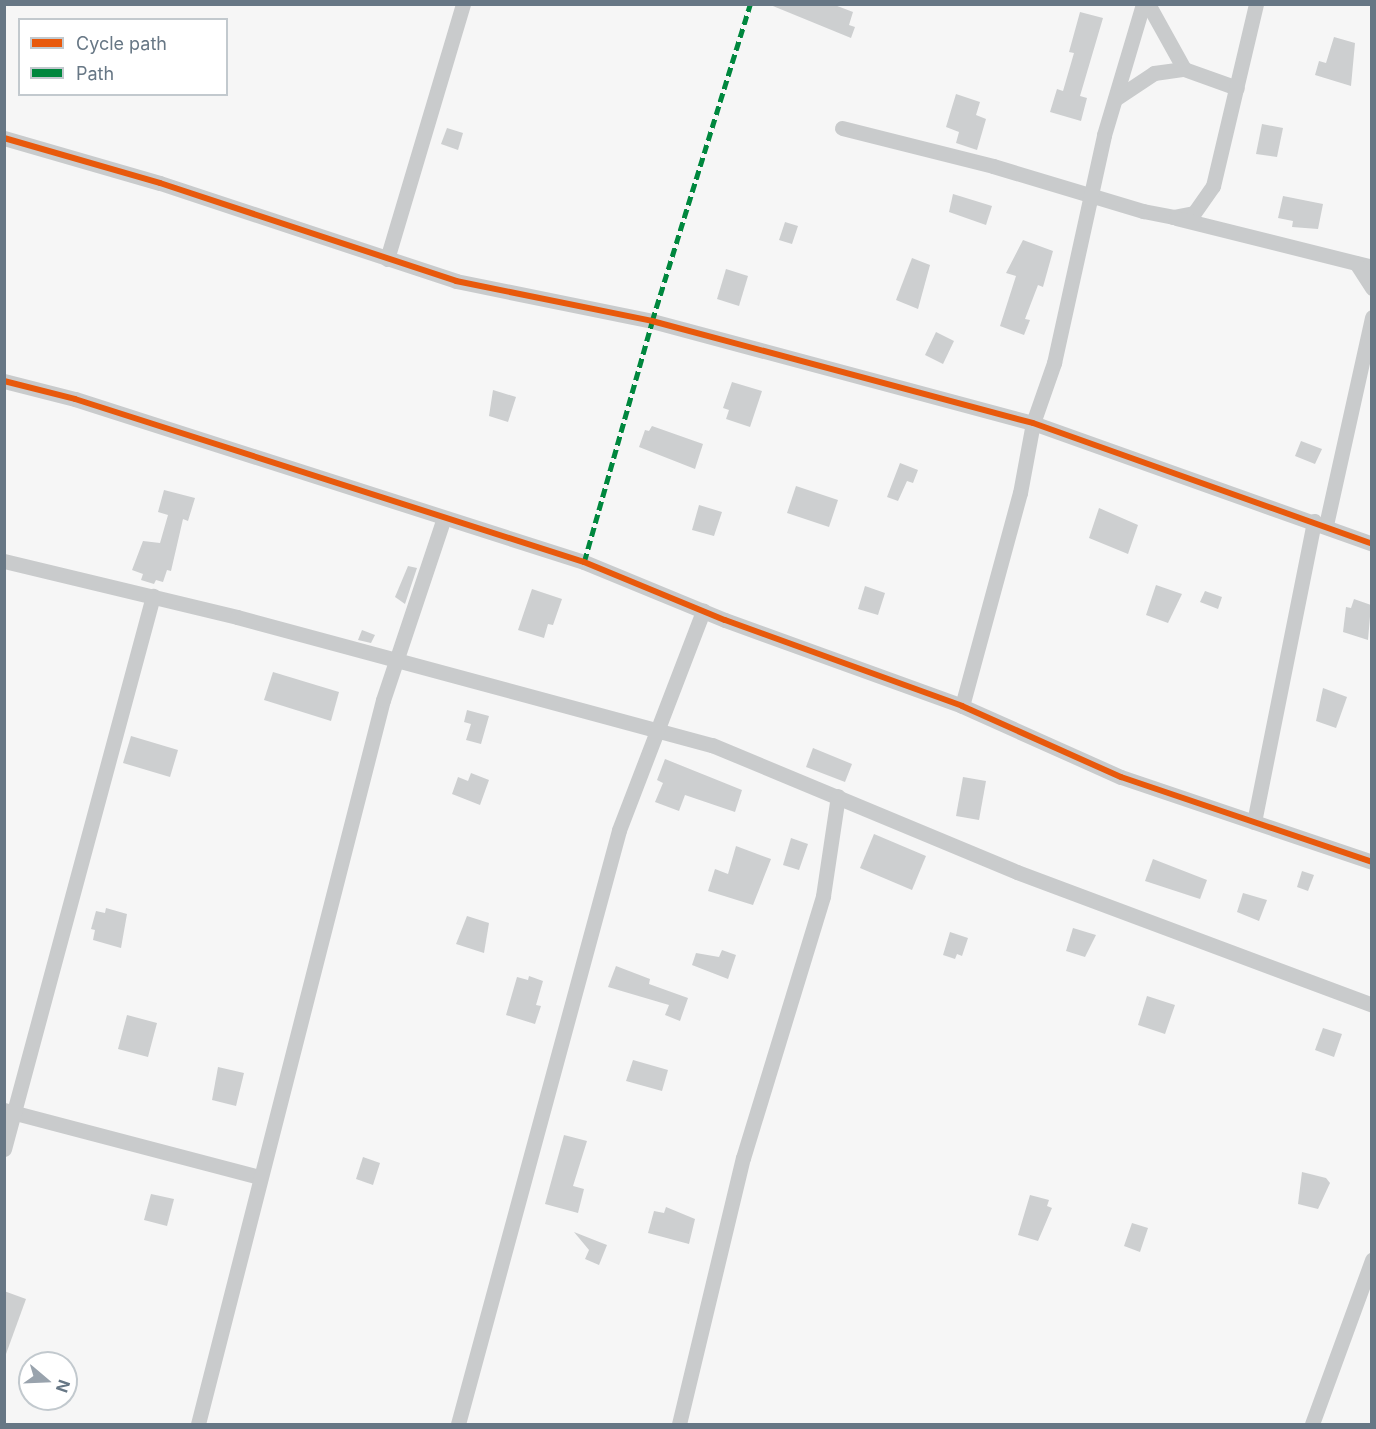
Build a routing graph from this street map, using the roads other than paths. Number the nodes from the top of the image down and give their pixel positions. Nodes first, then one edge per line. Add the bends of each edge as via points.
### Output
1 (463, 4) edge
2 (1143, 4) edge
3 (1148, 4) edge
4 (1256, 4) edge
5 (1184, 69) junction
6 (1237, 88) junction
7 (1115, 99) junction
8 (842, 128) dead end
9 (4, 138) edge
10 (1091, 197) junction
11 (1173, 217) junction
12 (387, 259) junction
13 (1356, 263) junction
14 (1371, 267) edge
15 (1371, 288) edge
16 (1371, 317) edge
17 (4, 381) edge
18 (1033, 423) junction
19 (444, 518) junction
20 (1320, 523) junction
21 (1371, 544) edge
22 (4, 561) edge
23 (153, 596) junction
24 (703, 611) junction
25 (397, 662) junction
26 (962, 706) junction
27 (655, 730) junction
28 (838, 796) junction
29 (1254, 822) junction
30 (1371, 862) edge
31 (1371, 1005) edge
32 (10, 1112) edge
33 (4, 1149) edge
34 (259, 1177) junction
35 (1371, 1260) edge
36 (198, 1425) edge
37 (458, 1425) edge
38 (679, 1425) edge
39 (1312, 1425) edge

1 - 12 street
2 - 7 street
3 - 5 street
4 - 6 street
5 - 6 street
5 - 7 street via 1154,73
6 - 11 street via 1214,186 1194,213
7 - 10 street
8 - 10 street via 993,166
9 - 12 street via 160,183
10 - 11 street
10 - 18 street via 1054,363
11 - 13 street
12 - 18 street via 456,281 652,321 812,361
13 - 14 street
13 - 15 street
16 - 20 street
17 - 19 street via 75,399
18 - 20 street
18 - 26 street via 1020,493
19 - 24 street via 584,562
19 - 25 street
20 - 21 street
20 - 29 street
22 - 23 street
23 - 25 street
23 - 32 street
24 - 26 street
24 - 27 street
25 - 27 street
25 - 34 street via 383,700
26 - 29 street via 1121,777
27 - 28 street via 712,745
27 - 37 street via 618,830 587,938
28 - 31 street via 1017,873
28 - 38 street via 823,896 743,1158
29 - 30 street
32 - 33 street
32 - 34 street
34 - 36 street
35 - 39 street

